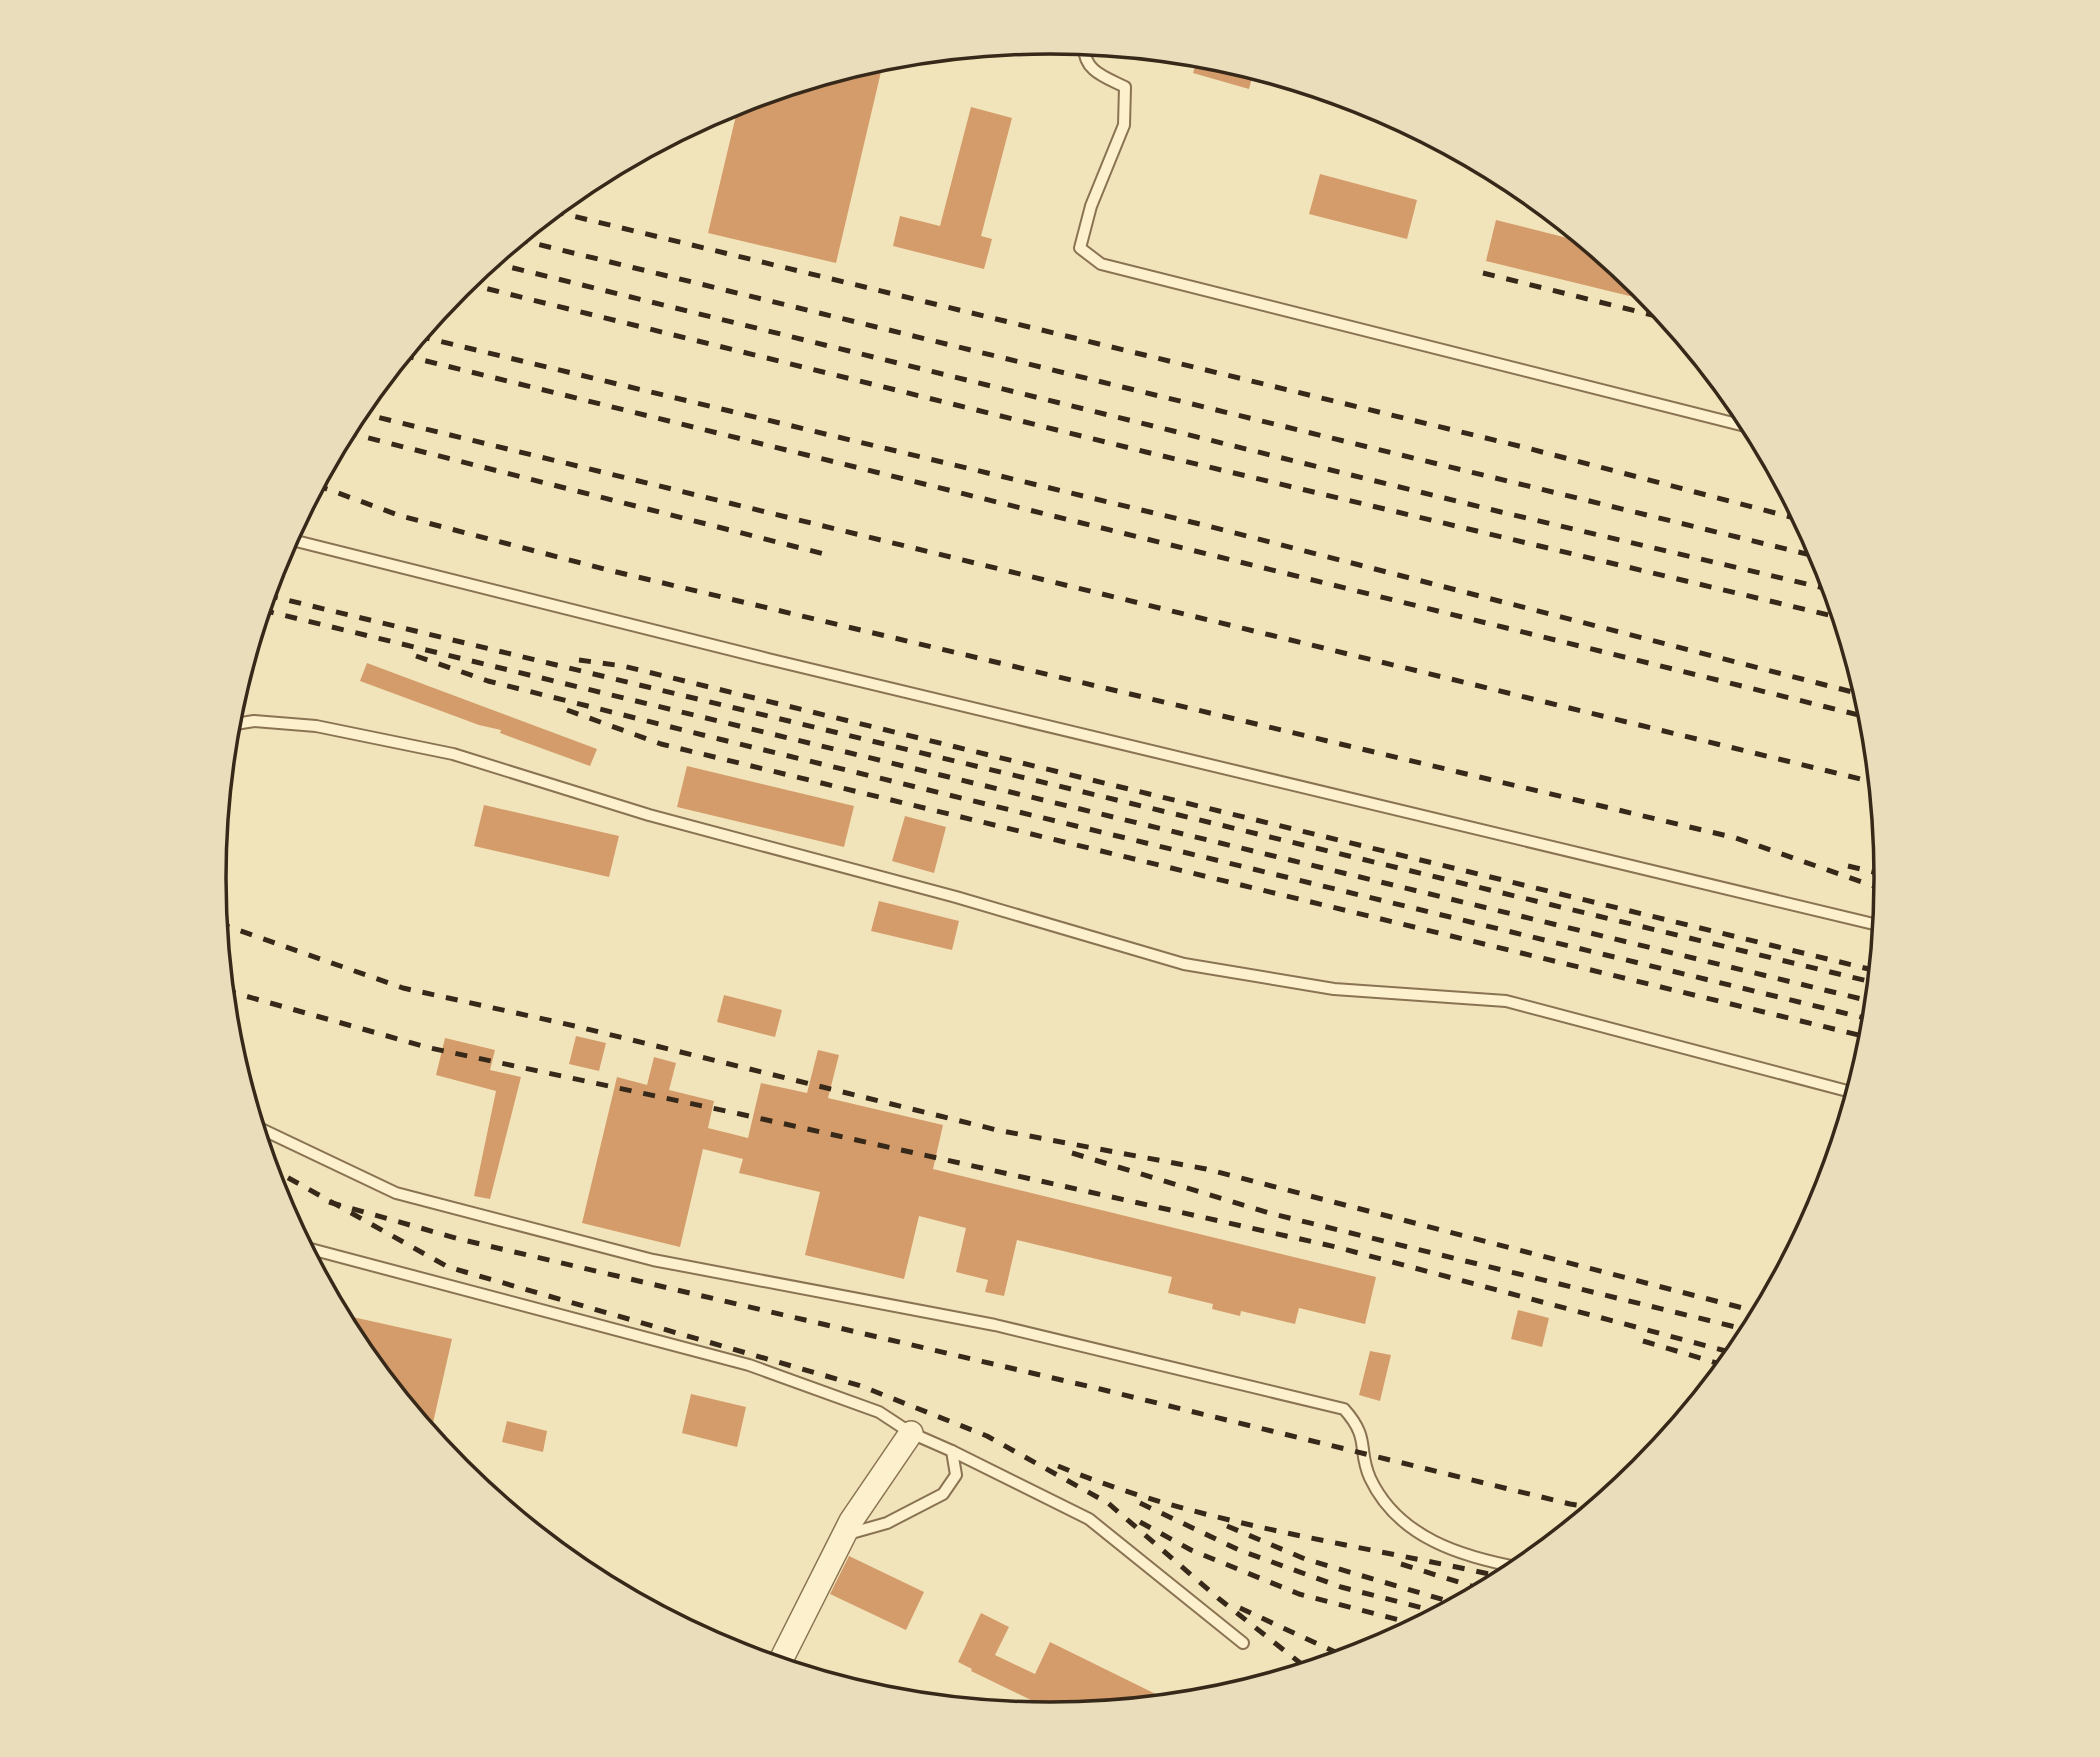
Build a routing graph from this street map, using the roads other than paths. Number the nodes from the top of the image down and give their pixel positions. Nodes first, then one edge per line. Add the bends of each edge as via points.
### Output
1 (1084, 55) edge
2 (1737, 424) edge
3 (298, 542) edge
4 (241, 723) edge
5 (1872, 924) edge
6 (1846, 1091) edge
7 (265, 1131) edge
8 (315, 1250) edge
9 (912, 1433) junction
10 (952, 1451) junction
11 (845, 1535) junction
12 (1506, 1565) edge
13 (1243, 1643) dead end
14 (782, 1658) edge

1 - 2 lane via 1093,71 1125,87 1124,125 1091,206 1080,248 1101,264
3 - 5 lane
4 - 6 lane via 316,726 453,754 649,815 1184,964 1335,989 1506,1001
7 - 12 lane via 396,1193 653,1260 995,1325 1344,1409 1360,1427 1369,1476 1389,1507 1432,1543
8 - 9 lane via 749,1365 879,1412
9 - 10 lane
9 - 11 street
10 - 11 lane via 956,1475 943,1493 887,1523
10 - 13 lane via 1089,1519
11 - 14 street

